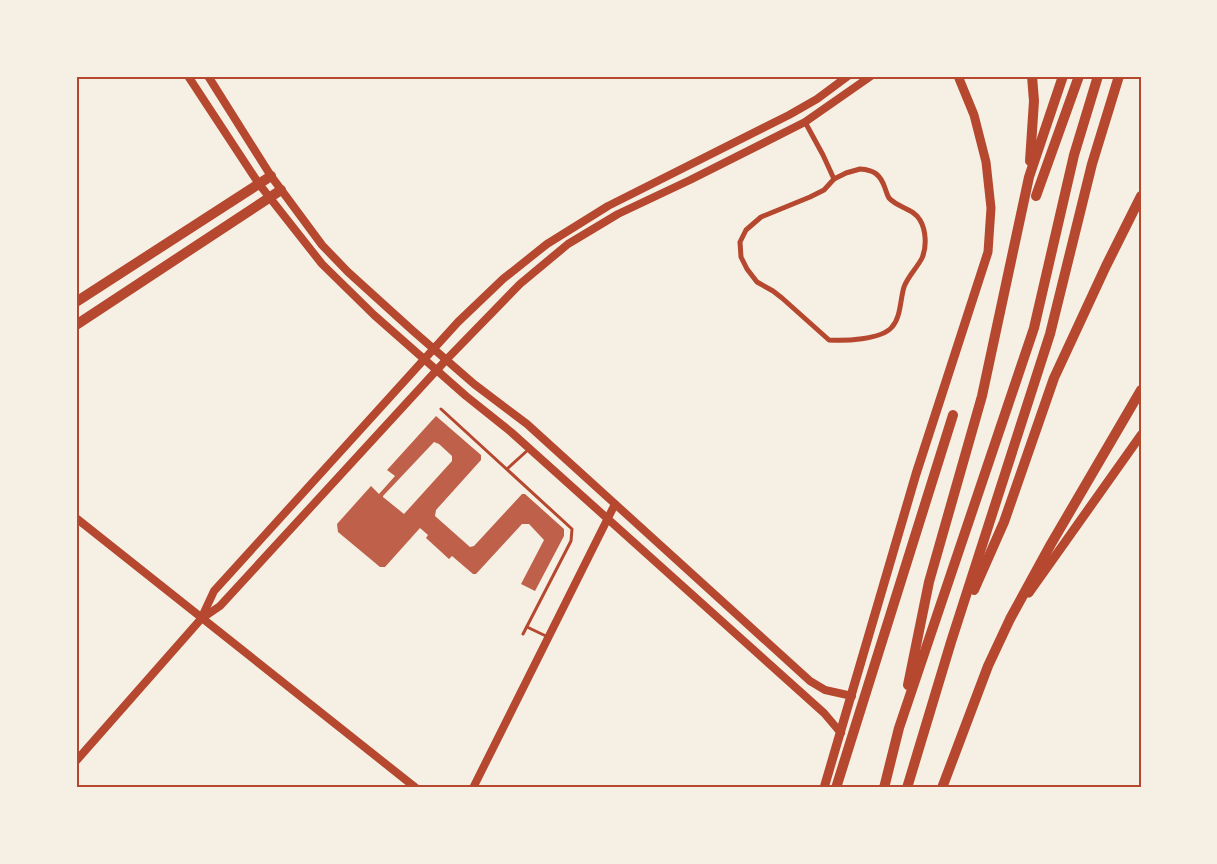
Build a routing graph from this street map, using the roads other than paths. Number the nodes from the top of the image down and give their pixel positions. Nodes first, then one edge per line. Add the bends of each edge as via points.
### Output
1 (188, 76) edge
2 (208, 76) edge
3 (848, 76) edge
4 (871, 76) edge
5 (958, 76) edge
6 (1032, 76) edge
7 (1063, 76) edge
8 (1079, 76) edge
9 (1098, 76) edge
10 (1119, 76) edge
11 (805, 122) junction
12 (271, 176) junction
13 (1029, 177) junction
14 (834, 179) junction
15 (259, 184) junction
16 (281, 190) junction
17 (1036, 196) dead end
18 (1141, 196) edge
19 (270, 198) junction
20 (76, 302) edge
21 (76, 325) edge
22 (433, 348) junction
23 (424, 359) junction
24 (446, 360) junction
25 (436, 370) junction
26 (1141, 390) edge
27 (441, 409) dead end
28 (953, 415) dead end
29 (1141, 435) edge
30 (529, 448) junction
31 (507, 469) junction
32 (615, 504) junction
33 (76, 518) edge
34 (607, 519) junction
35 (202, 619) junction
36 (1010, 620) junction
37 (527, 627) junction
38 (523, 634) dead end
39 (548, 637) junction
40 (951, 642) junction
41 (852, 696) junction
42 (899, 728) junction
43 (841, 733) junction
44 (76, 761) edge
45 (416, 788) edge
46 (474, 788) edge
47 (824, 788) edge
48 (836, 788) edge
49 (884, 788) edge
50 (908, 788) edge
51 (942, 788) edge

1 - 15 street
2 - 12 street
3 - 22 street via 817,99 608,206 547,244 503,279
4 - 11 street
5 - 41 main road via 974,115 986,162 991,208 988,252 916,474
6 - 13 main road via 1034,101
7 - 13 main road
8 - 17 main road
9 - 42 main road via 1074,155 1034,328
10 - 40 main road via 1092,164 1050,334
11 - 14 street
11 - 24 street via 618,214 568,244 520,284
12 - 15 main road
12 - 16 street
13 - 42 main road via 982,396 929,582
14 - 14 street via 860,169 873,170 879,175 888,197 913,212 924,232 922,257 904,287 892,328 856,340 829,340 782,298 757,282 741,257 740,242 746,230 762,217 824,190
15 - 19 street
15 - 20 main road
16 - 19 main road
16 - 22 street via 322,246
18 - 40 main road via 1054,378 1004,522
19 - 21 main road
19 - 23 street via 322,264
22 - 23 street
22 - 24 street
23 - 25 street
23 - 35 street via 214,591
24 - 25 street
24 - 32 street via 527,424
25 - 30 street
25 - 35 street via 220,606
26 - 36 main road
27 - 31 lane
28 - 48 main road
29 - 36 main road
30 - 31 lane
30 - 34 street
31 - 37 lane via 570,525 573,532
32 - 34 street
32 - 41 street via 810,681 825,690
33 - 35 street
34 - 39 street
34 - 43 street via 824,713
35 - 44 street
35 - 45 street
36 - 51 main road via 988,666
37 - 38 lane
37 - 39 lane
39 - 46 street
40 - 50 main road
41 - 43 main road
42 - 49 main road
43 - 47 main road

